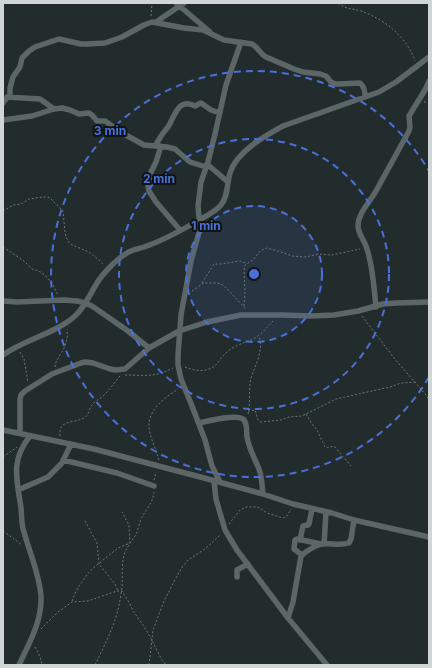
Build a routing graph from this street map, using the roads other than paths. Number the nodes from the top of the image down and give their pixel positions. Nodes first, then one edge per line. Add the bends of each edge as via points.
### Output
1 (180, 4) edge
2 (156, 22) junction
3 (212, 34) junction
4 (241, 42) junction
5 (429, 57) edge
6 (429, 81) edge
7 (5, 97) edge
8 (365, 97) junction
9 (3, 103) edge
10 (54, 109) junction
11 (220, 113) junction
12 (3, 120) edge
13 (158, 146) junction
14 (206, 166) junction
15 (228, 182) junction
16 (200, 220) junction
17 (180, 230) junction
18 (3, 301) edge
19 (429, 302) edge
20 (85, 303) junction
21 (376, 307) junction
22 (180, 331) junction
23 (149, 348) junction
24 (3, 355) edge
25 (199, 423) junction
26 (3, 430) edge
27 (20, 433) junction
28 (30, 436) junction
29 (70, 444) junction
30 (63, 460) junction
31 (217, 482) junction
32 (154, 486) road end
33 (18, 490) junction
34 (263, 494) junction
35 (312, 509) junction
36 (326, 512) junction
37 (354, 520) junction
38 (429, 537) edge
39 (300, 540) junction
40 (322, 544) junction
41 (302, 555) junction
42 (248, 564) junction
43 (237, 577) dead end
44 (288, 618) junction
45 (19, 665) edge
46 (327, 665) edge

1 - 2 street
1 - 3 street
2 - 3 street via 203,30
2 - 7 street via 147,23 122,38 105,43 81,44 59,39 35,47 22,58 20,67 13,77 10,93
3 - 4 street via 224,40
4 - 8 street via 252,44 263,55 294,69 326,76 335,84 360,83 364,88
4 - 11 street via 226,85
5 - 8 street via 396,82
6 - 21 street via 409,116 408,131 359,219 358,230 367,248 371,265
7 - 9 street
7 - 10 street via 40,99
8 - 15 street via 271,132 240,155 230,172
10 - 12 street via 32,116
10 - 13 street via 92,115 97,121 105,121 139,142 148,146
11 - 13 street via 201,103 196,106 191,103 182,105 160,136
11 - 14 street
13 - 14 street via 172,148 190,162
13 - 17 street via 149,191
14 - 15 street
14 - 16 street via 199,191
15 - 16 street via 225,199 221,205
16 - 17 street
16 - 22 street via 188,274
17 - 20 street via 126,254 106,272
18 - 20 street via 60,300
19 - 21 street via 383,304
20 - 23 street
20 - 24 street via 66,323
21 - 22 street via 325,316 241,315
22 - 23 street
22 - 25 street via 178,365 183,385
23 - 27 street via 124,369 110,369 85,362 56,373 29,388 21,394
25 - 31 street
25 - 34 street via 233,418 244,420
26 - 27 street
27 - 28 street
28 - 29 street
28 - 33 street via 18,455
29 - 30 street
29 - 31 street
30 - 32 street via 123,475
30 - 33 street via 48,476
31 - 34 street
31 - 42 street via 216,499 225,530
33 - 45 street via 23,528 36,570 41,598 38,624
34 - 35 street
35 - 36 street
35 - 39 street via 310,524 303,526
36 - 37 street
36 - 40 street
37 - 38 street
37 - 40 street via 349,543
39 - 40 street
39 - 41 street via 295,540 294,548
40 - 41 street
41 - 44 street
42 - 43 street via 237,570
42 - 44 street
44 - 46 street

